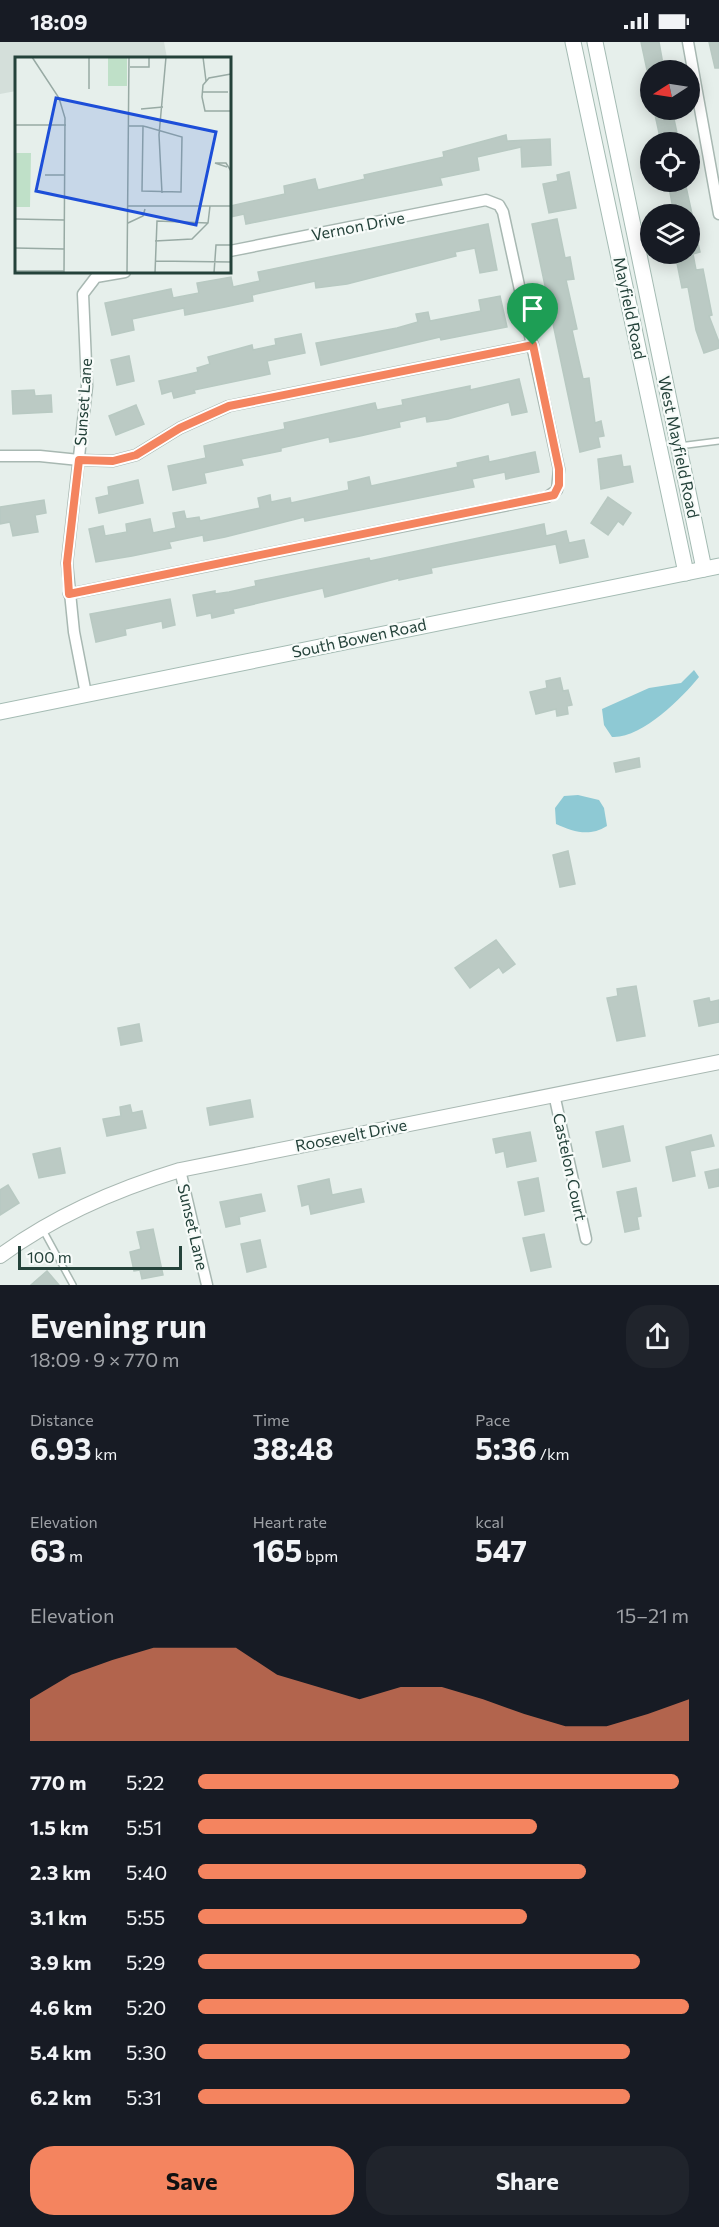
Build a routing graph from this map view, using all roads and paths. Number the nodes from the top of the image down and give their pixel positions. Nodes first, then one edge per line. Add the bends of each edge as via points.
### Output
1 (573, 42) edge
2 (595, 42) edge
3 (688, 42) edge
4 (719, 214) edge
5 (231, 251) edge
6 (119, 273) edge
7 (533, 345) junction
8 (719, 441) edge
9 (679, 446) junction
10 (0, 456) edge
11 (79, 460) junction
12 (712, 568) edge
13 (686, 573) junction
14 (69, 594) junction
15 (86, 694) junction
16 (0, 712) edge
17 (719, 1062) edge
18 (554, 1094) junction
19 (180, 1170) junction
20 (43, 1230) junction
21 (586, 1239) dead end
22 (0, 1256) edge
23 (73, 1285) edge
24 (207, 1285) edge

1 - 13 main road, Mayfield Road
2 - 9 main road, West Mayfield Road
3 - 4 street
5 - 7 street, Vernon Drive via 486,200 499,205 503,212
6 - 11 street, Sunset Lane via 96,277 83,294 87,386
7 - 11 street via 229,406 180,428 136,455 113,461
7 - 14 street via 559,469 559,485 554,495
8 - 9 lane
9 - 12 main road, West Mayfield Road
10 - 11 street
11 - 14 street, Sunset Lane via 67,563
12 - 13 main road, South Bowen Road
13 - 15 main road, South Bowen Road
14 - 15 street, Sunset Lane
15 - 16 main road, South Bowen Road
17 - 18 street, Roosevelt Drive
18 - 19 street, Roosevelt Drive
18 - 21 street, Castelon Court
19 - 20 street, Roosevelt Drive via 116,1191
19 - 24 street, Sunset Lane
20 - 22 street, Roosevelt Drive
20 - 23 lane

